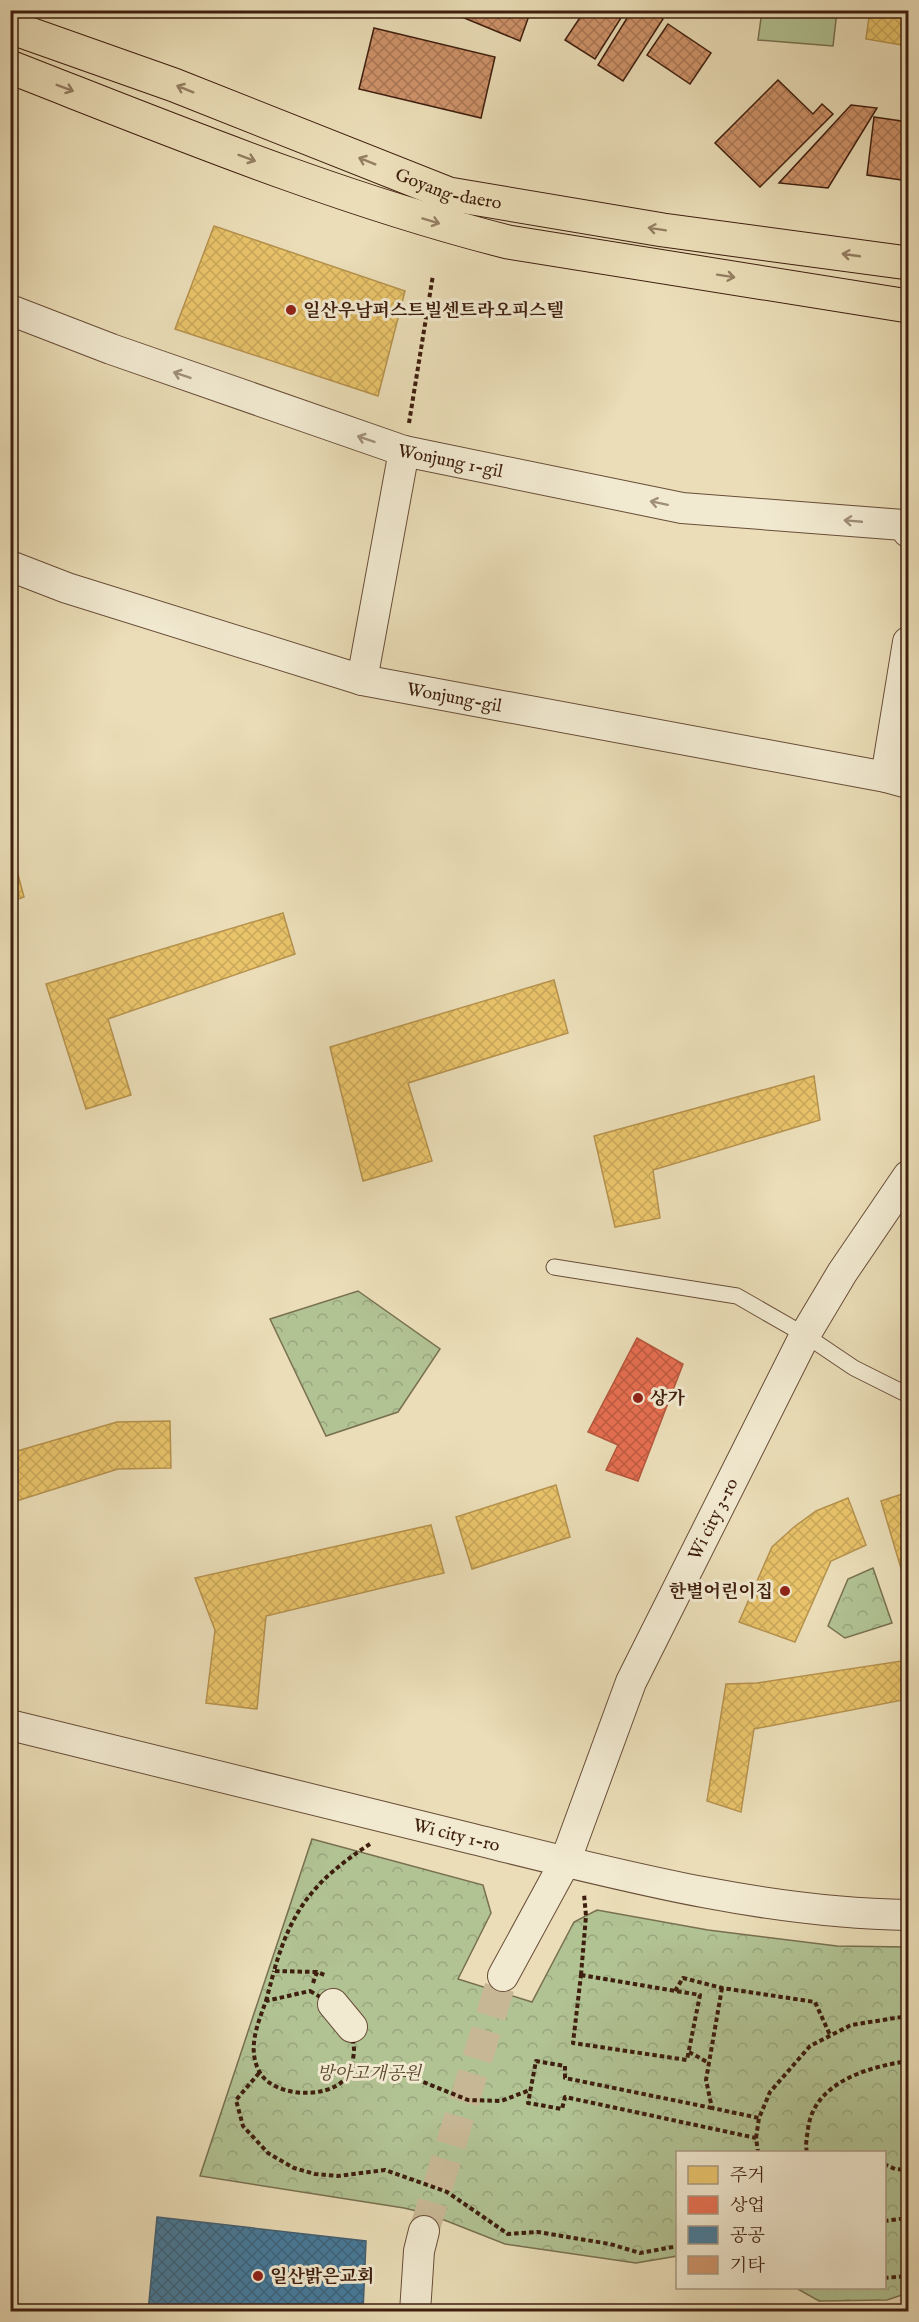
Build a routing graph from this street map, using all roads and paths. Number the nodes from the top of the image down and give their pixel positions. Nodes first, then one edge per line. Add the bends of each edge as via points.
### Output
1 (10, 27) edge
2 (10, 67) edge
3 (909, 263) edge
4 (433, 275) dead end
5 (909, 306) edge
6 (10, 310) edge
7 (406, 438) junction
8 (909, 532) edge
9 (10, 566) edge
10 (909, 642) edge
11 (362, 680) junction
12 (897, 780) edge
13 (909, 1176) edge
14 (554, 1267) dead end
15 (805, 1335) junction
16 (909, 1395) edge
17 (10, 1725) edge
18 (376, 1841) dead end
19 (565, 1862) junction
20 (584, 1891) dead end
21 (909, 1915) edge
22 (274, 1971) junction
23 (317, 1972) dead end
24 (581, 1975) junction
25 (503, 1976) tunnel mouth
26 (722, 1988) junction
27 (675, 1991) junction
28 (266, 2001) junction
29 (909, 2016) edge
30 (830, 2035) junction
31 (688, 2052) junction
32 (909, 2061) edge
33 (709, 2063) junction
34 (351, 2065) junction
35 (259, 2073) junction
36 (531, 2090) junction
37 (712, 2108) junction
38 (759, 2118) junction
39 (756, 2138) junction
40 (758, 2151) edge
41 (807, 2151) edge
42 (886, 2164) edge
43 (909, 2170) edge
44 (909, 2218) edge
45 (886, 2221) edge
46 (424, 2231) tunnel mouth
47 (676, 2246) edge
48 (909, 2277) edge
49 (886, 2278) edge
50 (415, 2312) edge

3 -> 1 main road, Goyang-daero via 663,230 449,194 174,85
2 -> 5 main road, Goyang-daero via 342,193 446,226 508,242
4 - 7 path
7 -> 6 street, Wonjung 1-gil via 111,350
8 -> 7 street, Wonjung 1-gil via 903,525 682,508
7 - 11 street
9 - 11 street, Wonjung-gil via 67,588
10 - 12 street
11 - 12 street, Wonjung-gil
13 - 15 street, Wi city 3-ro
14 - 15 lane via 736,1296
15 - 16 lane via 854,1368
15 - 19 street, Wi city 3-ro via 631,1682
17 - 19 street, Wi city 1-ro
18 - 22 path via 310,1894 293,1918
19 - 21 street, Wi city 1-ro via 703,1891 845,1914
19 - 25 street, Wi city 3-ro
20 - 24 path
22 - 23 path
22 - 28 path
24 - 27 path
24 - 31 path via 573,2043 687,2060
26 - 27 path via 683,1978
26 - 30 path via 815,2001
26 - 33 path
27 - 31 path via 700,1995
28 - 34 path via 310,1991 333,2004 352,2027
28 - 35 path via 253,2048
29 - 30 path via 850,2025
30 - 38 path via 810,2046 770,2091
31 - 33 path
32 - 41 path via 861,2070 819,2098 809,2122
33 - 37 path via 706,2080
34 - 35 path via 345,2079 325,2090 305,2094 277,2088
34 - 36 path via 406,2075 468,2100 501,2101
35 - 47 path via 236,2100 243,2126 268,2154 294,2168 338,2176 386,2170 447,2192 508,2234 538,2232 640,2253
36 - 37 path via 536,2061 565,2066 565,2078
36 - 39 path via 528,2103 562,2109 565,2097
37 - 38 path
38 - 39 path
39 - 40 path
42 - 43 path
44 - 45 path
46 - 50 street
48 - 49 path

